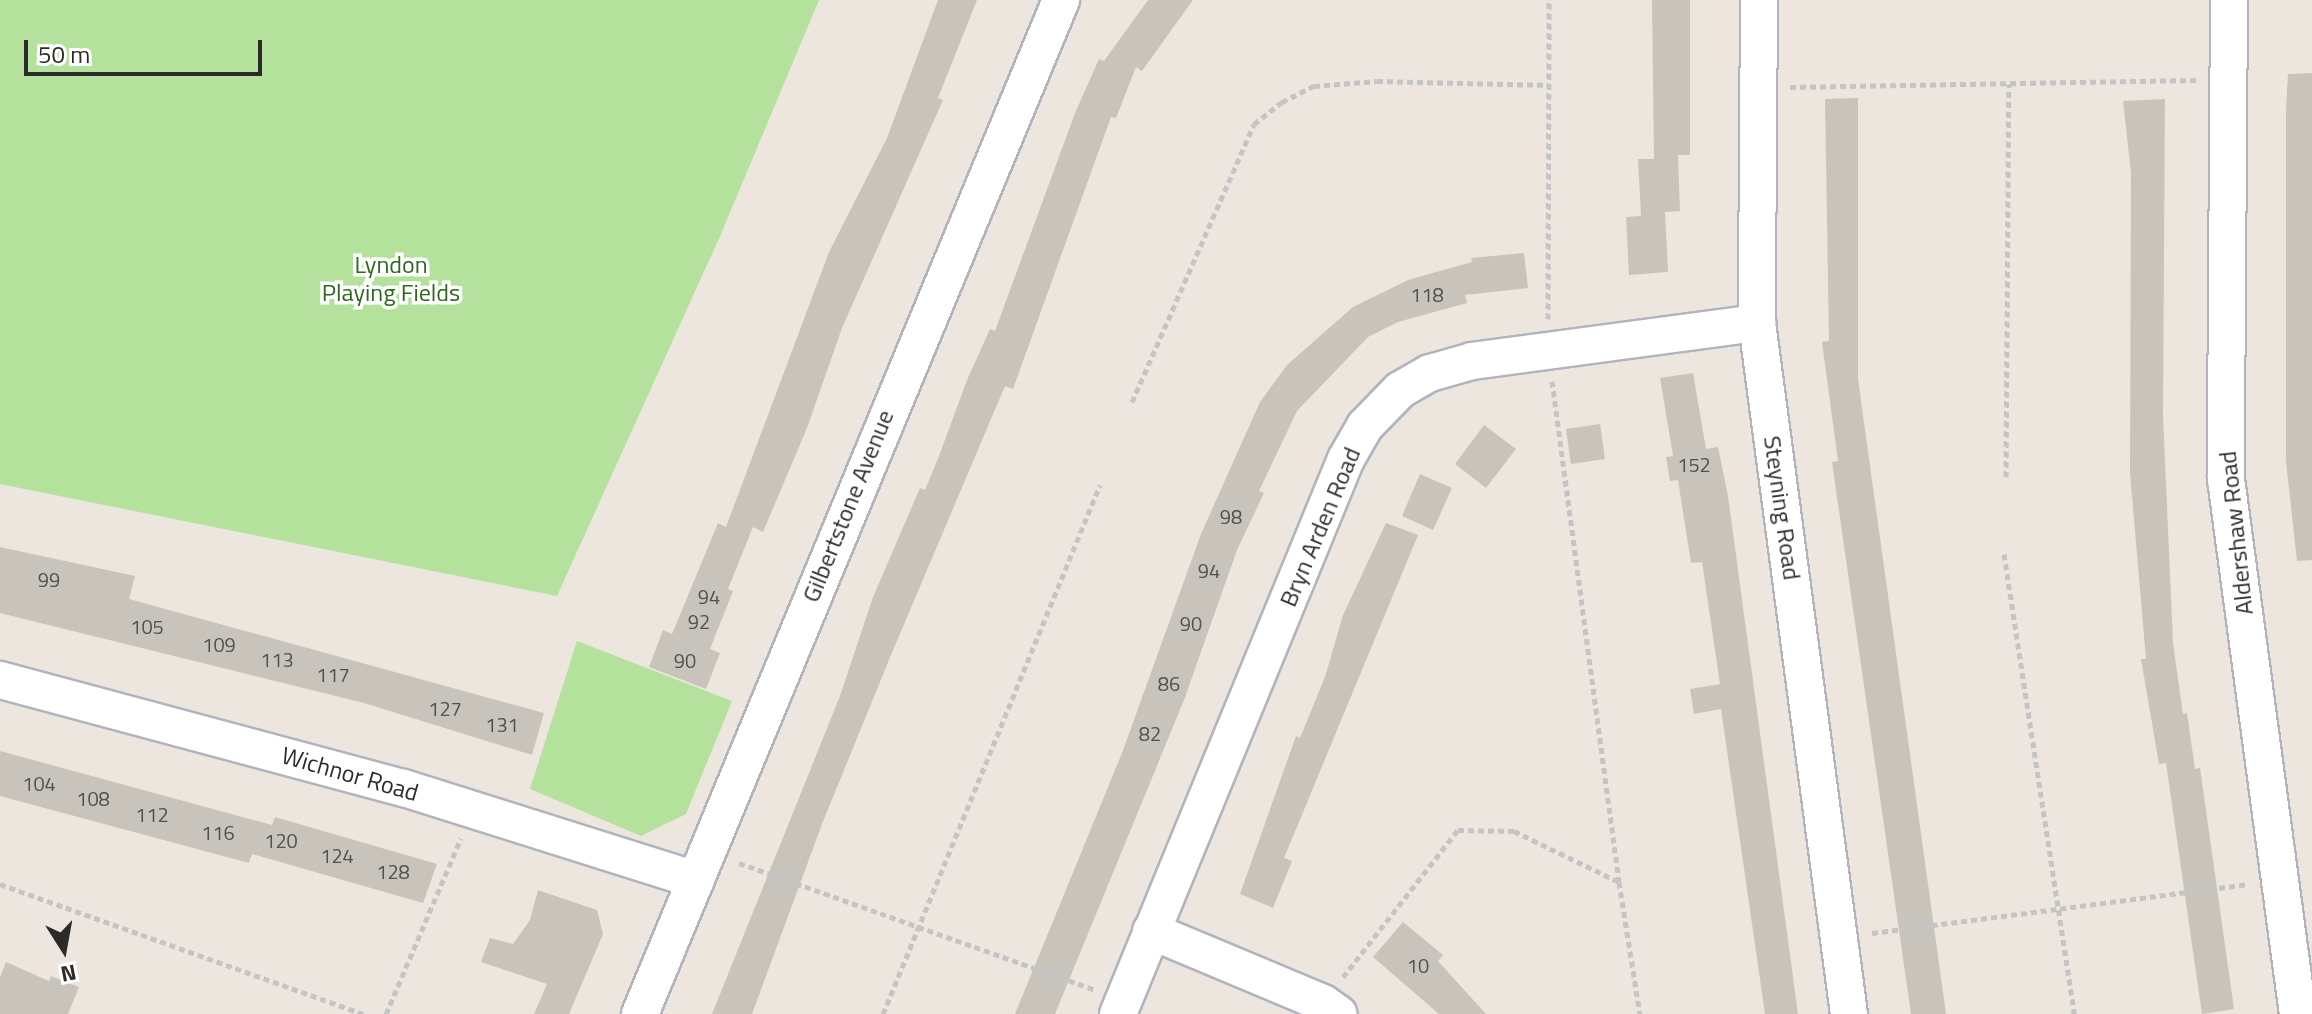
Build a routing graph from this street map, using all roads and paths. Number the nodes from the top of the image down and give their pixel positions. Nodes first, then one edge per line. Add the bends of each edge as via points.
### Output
1 (1061, 0) edge
2 (1549, 0) edge
3 (1759, 0) edge
4 (2229, 0) edge
5 (2229, 80) junction
6 (2009, 84) junction
7 (1548, 85) junction
8 (1757, 88) junction
9 (1757, 323) junction
10 (1547, 349) junction
11 (1132, 402) dead end
12 (2006, 477) dead end
13 (1100, 485) dead end
14 (2004, 554) dead end
15 (0, 680) edge
16 (474, 810) junction
17 (702, 866) junction
18 (2280, 879) junction
19 (1619, 882) junction
20 (0, 884) edge
21 (2059, 908) junction
22 (919, 926) junction
23 (1151, 931) junction
24 (1840, 937) junction
25 (1121, 1007) edge
26 (1331, 1008) edge
27 (364, 1014) edge
28 (386, 1014) edge
29 (640, 1014) edge
30 (883, 1014) edge
31 (1640, 1014) edge
32 (1849, 1014) edge
33 (2074, 1014) edge
34 (2298, 1014) edge

1 - 17 street, Gilbertstone Avenue
2 - 7 path
3 - 8 street, Steyning Road
4 - 5 street, Aldershaw Road
5 - 6 path
5 - 18 street, Aldershaw Road via 2226,479
6 - 8 path
6 - 12 path
7 - 10 path
7 - 11 path via 1377,81 1314,86 1282,102 1254,124
8 - 9 street, Steyning Road
9 - 10 street, Bryn Arden Road
9 - 24 street, Steyning Road
10 - 19 path
10 - 23 street, Bryn Arden Road via 1430,373 1400,390 1365,426 1346,459
13 - 22 path
14 - 21 path
15 - 16 street, Wichnor Road
16 - 17 street, Wichnor Road
16 - 28 path
17 - 22 path
17 - 29 street, Gilbertstone Avenue
18 - 21 path
18 - 34 street, Aldershaw Road
19 - 26 path via 1514,831 1458,830
19 - 31 path
20 - 27 path
21 - 24 path
21 - 33 path
22 - 25 path
22 - 30 path
23 - 25 street, Bryn Arden Road
23 - 26 street
24 - 32 street, Steyning Road

